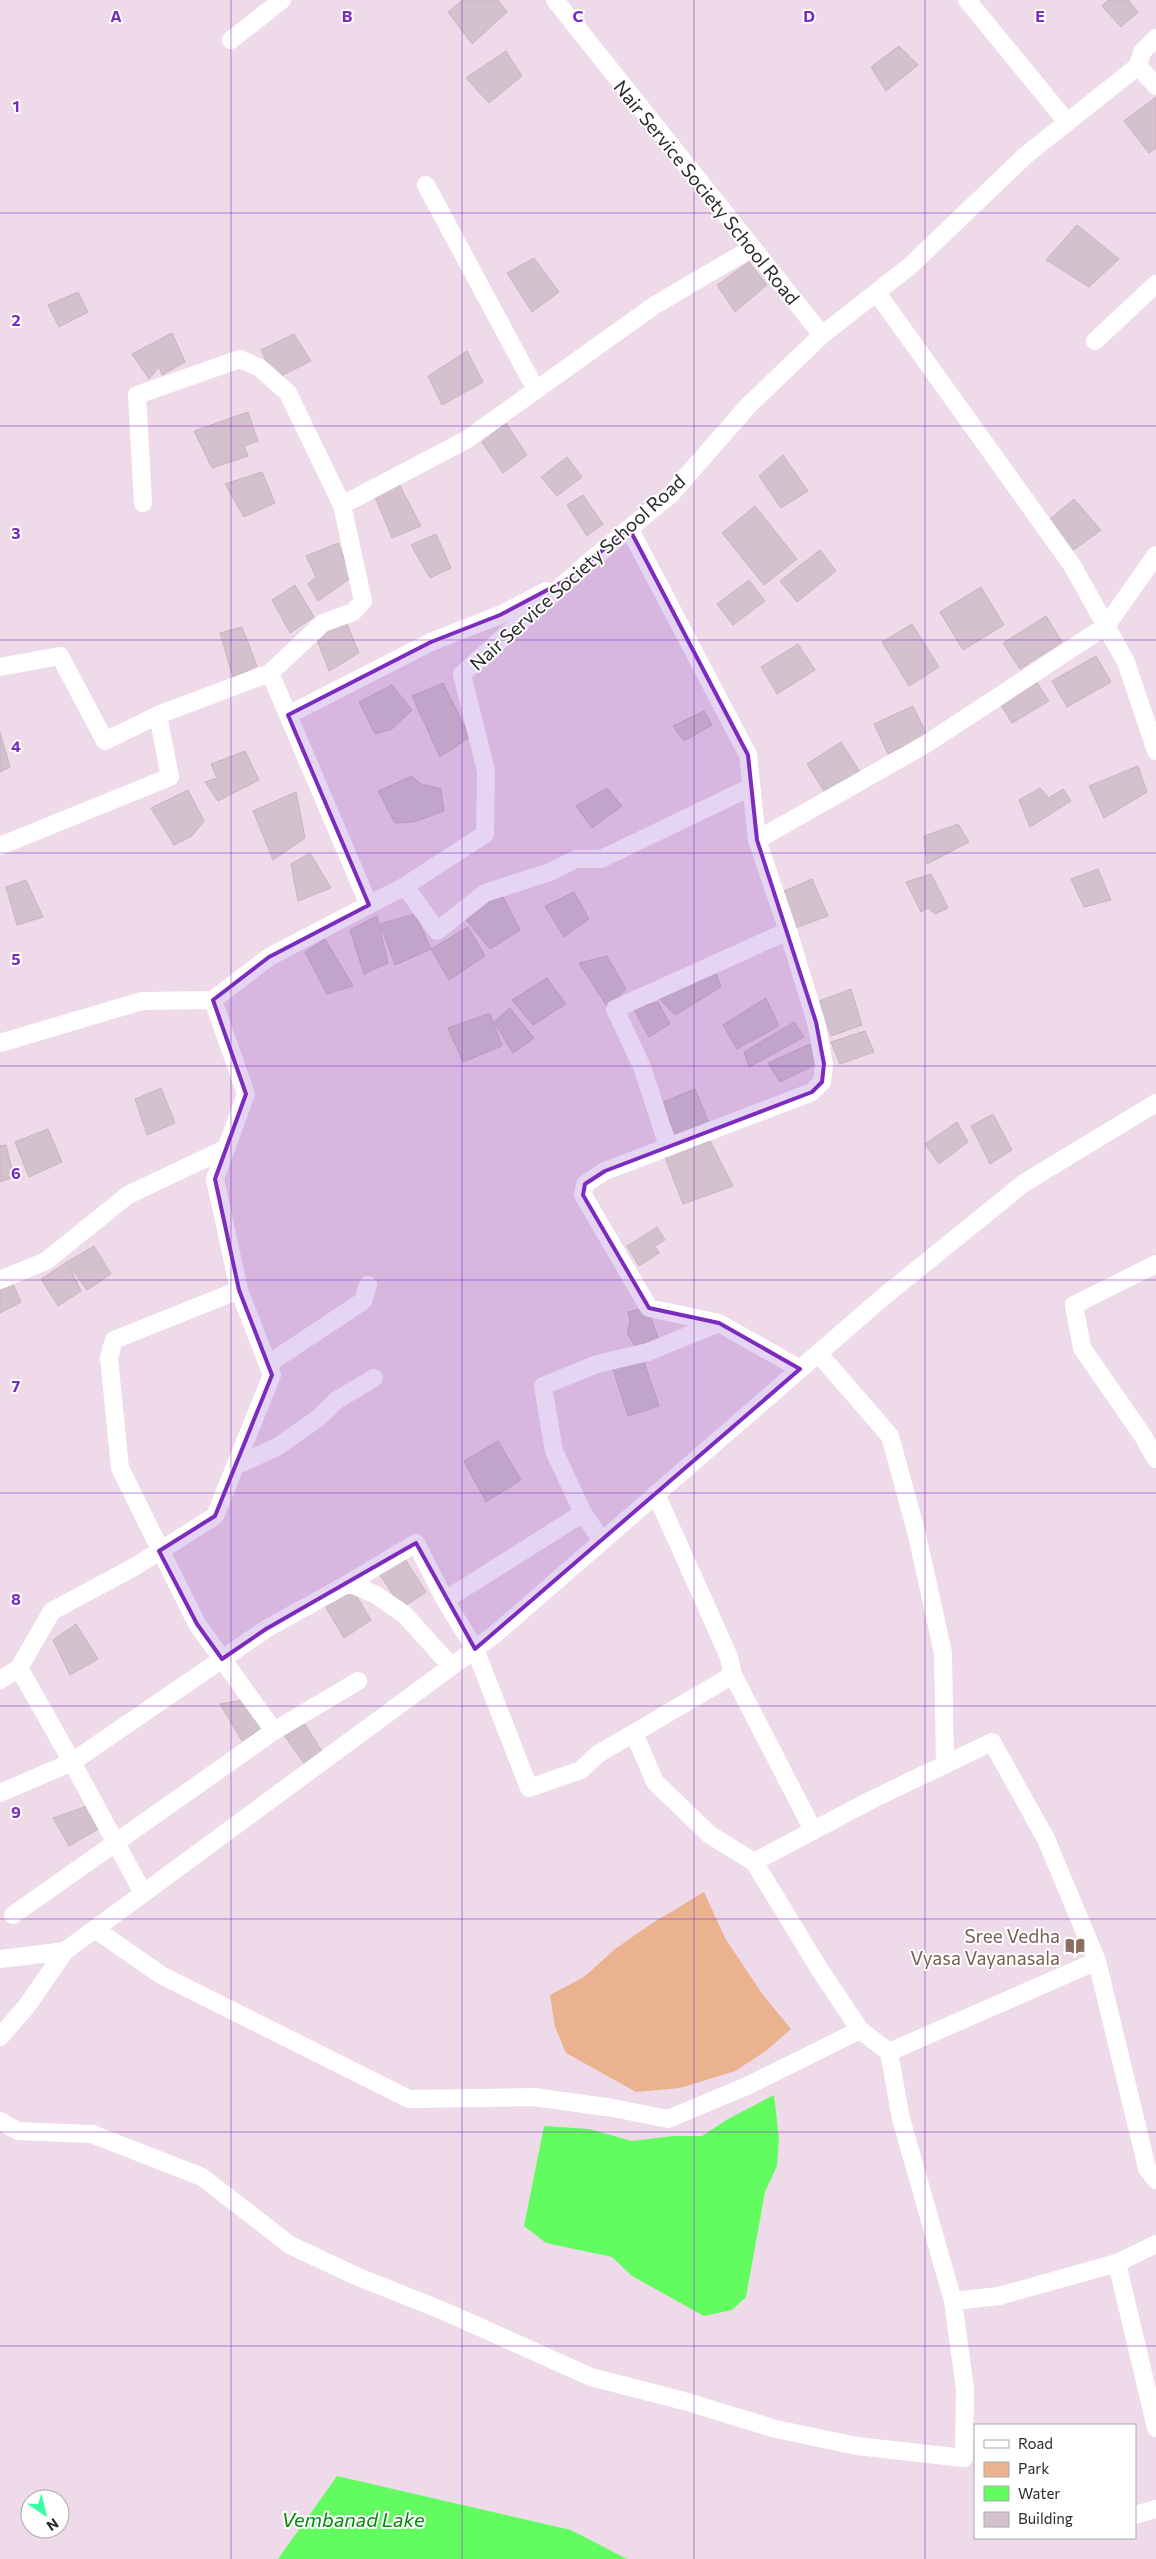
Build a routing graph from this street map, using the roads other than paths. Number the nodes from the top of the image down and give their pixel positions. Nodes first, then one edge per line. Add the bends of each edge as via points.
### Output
1 (282, 0) edge
2 (555, 0) edge
3 (968, 0) edge
4 (1156, 38) edge
5 (231, 40) dead end
6 (1138, 66) junction
7 (1156, 86) edge
8 (1067, 122) junction
9 (426, 186) dead end
10 (752, 248) junction
11 (1156, 284) edge
12 (876, 293) junction
13 (822, 335) junction
14 (1095, 340) dead end
15 (536, 390) junction
16 (143, 503) dead end
17 (342, 504) junction
18 (629, 528) junction
19 (1156, 555) edge
20 (568, 580) junction
21 (1106, 626) junction
22 (0, 667) edge
23 (270, 673) junction
24 (158, 715) junction
25 (288, 715) junction
26 (1156, 749) edge
27 (751, 787) junction
28 (756, 840) junction
29 (0, 846) edge
30 (405, 886) junction
31 (369, 905) junction
32 (788, 931) junction
33 (213, 1000) junction
34 (0, 1043) edge
35 (1156, 1103) edge
36 (668, 1146) junction
37 (227, 1148) junction
38 (1156, 1264) edge
39 (0, 1280) edge
40 (368, 1284) dead end
41 (239, 1290) junction
42 (719, 1323) junction
43 (818, 1353) junction
44 (268, 1364) junction
45 (800, 1369) junction
46 (374, 1378) dead end
47 (1156, 1459) edge
48 (236, 1466) junction
49 (656, 1494) junction
50 (583, 1513) junction
51 (602, 1541) junction
52 (159, 1551) junction
53 (349, 1583) junction
54 (445, 1600) junction
55 (475, 1649) junction
56 (222, 1660) junction
57 (451, 1666) junction
58 (19, 1668) junction
59 (733, 1675) junction
60 (0, 1680) edge
61 (358, 1681) dead end
62 (274, 1731) junction
63 (634, 1733) junction
64 (72, 1762) junction
65 (945, 1765) junction
66 (0, 1794) edge
67 (813, 1830) junction
68 (116, 1842) junction
69 (754, 1862) junction
70 (144, 1894) junction
71 (13, 1915) dead end
72 (95, 1929) junction
73 (65, 1952) junction
74 (0, 1959) edge
75 (1097, 1961) junction
76 (860, 2030) junction
77 (0, 2037) edge
78 (889, 2052) junction
79 (0, 2121) edge
80 (1156, 2180) edge
81 (1156, 2244) edge
82 (1118, 2263) junction
83 (952, 2301) junction
84 (1156, 2428) edge
85 (1156, 2509) edge
86 (1136, 2515) edge

1 - 5 street
2 - 10 street, Nair Service Society School Road
3 - 8 street
4 - 6 street via 1142,52
6 - 7 street
6 - 8 street
8 - 12 street via 1026,155 910,266
9 - 15 street
10 - 13 street, Nair Service Society School Road
10 - 15 street via 655,305
11 - 14 street
12 - 13 street
12 - 21 street via 1072,565
13 - 18 street, Nair Service Society School Road via 748,406 671,494
15 - 17 street via 466,440
16 - 17 street via 137,394 240,359 260,368 288,393
17 - 23 street via 362,601 353,612 323,623
18 - 20 street, Nair Service Society School Road
18 - 27 street via 748,755
19 - 21 street
20 - 25 street via 500,615 432,642
20 - 30 street, Nair Service Society School Road via 462,674 486,771 485,834
21 - 26 street via 1126,662
21 - 28 street via 926,744
22 - 24 street via 60,656 105,741
23 - 24 street
23 - 25 street
24 - 29 street via 170,777
25 - 31 street
27 - 28 street
27 - 30 street via 601,859 576,859 550,872 485,893 437,931
28 - 32 street
30 - 31 street, Nair Service Society School Road
31 - 33 street, Nair Service Society School Road via 269,957
32 - 36 street via 816,1022 824,1064 822,1082 812,1092 791,1102
32 - 36 street via 615,1009 642,1067
33 - 34 street via 142,1001
33 - 37 street via 246,1094
35 - 43 street via 1024,1183
36 - 42 street via 606,1171 585,1184 582,1195 650,1308
37 - 39 street via 128,1194 46,1261
37 - 41 street via 215,1180
38 - 47 street via 1074,1305 1082,1348
40 - 44 street via 363,1302
41 - 44 street
41 - 52 street via 114,1340 109,1358 120,1468
42 - 45 street
42 - 50 street via 648,1352 597,1364 543,1386 554,1451
43 - 45 street
43 - 65 street via 890,1436 917,1535 943,1653
44 - 48 street via 272,1375
45 - 49 street
46 - 48 street via 337,1400 317,1419 277,1447
48 - 52 street via 215,1516
49 - 51 street
49 - 59 street via 729,1657
50 - 51 street
50 - 54 street
51 - 55 street
52 - 56 street via 196,1624
52 - 58 street via 52,1611
53 - 54 street via 416,1543
53 - 56 street via 266,1629
53 - 57 street via 376,1595 404,1614
54 - 55 street
55 - 57 street
55 - 63 street via 529,1788 581,1770 598,1754
56 - 62 street
56 - 64 street
57 - 70 street
58 - 60 street
58 - 64 street
59 - 63 street
59 - 67 street
61 - 62 street
62 - 68 street
63 - 69 street via 655,1782 710,1835
64 - 66 street
64 - 68 street
65 - 67 street
65 - 75 street via 992,1742 1046,1839
67 - 69 street
68 - 70 street
68 - 71 street
69 - 76 street
70 - 72 street
72 - 73 street
72 - 76 street via 161,1975 409,2099 534,2098 668,2119 747,2086
73 - 74 street
73 - 77 street
75 - 78 street
75 - 80 street via 1147,2168
76 - 78 street
78 - 83 street via 901,2119
79 - 83 street via 18,2131 92,2134 202,2178 290,2245 591,2376 776,2429 857,2446 964,2458 965,2389
81 - 82 street
82 - 83 street via 1000,2296
82 - 84 street
85 - 86 street

